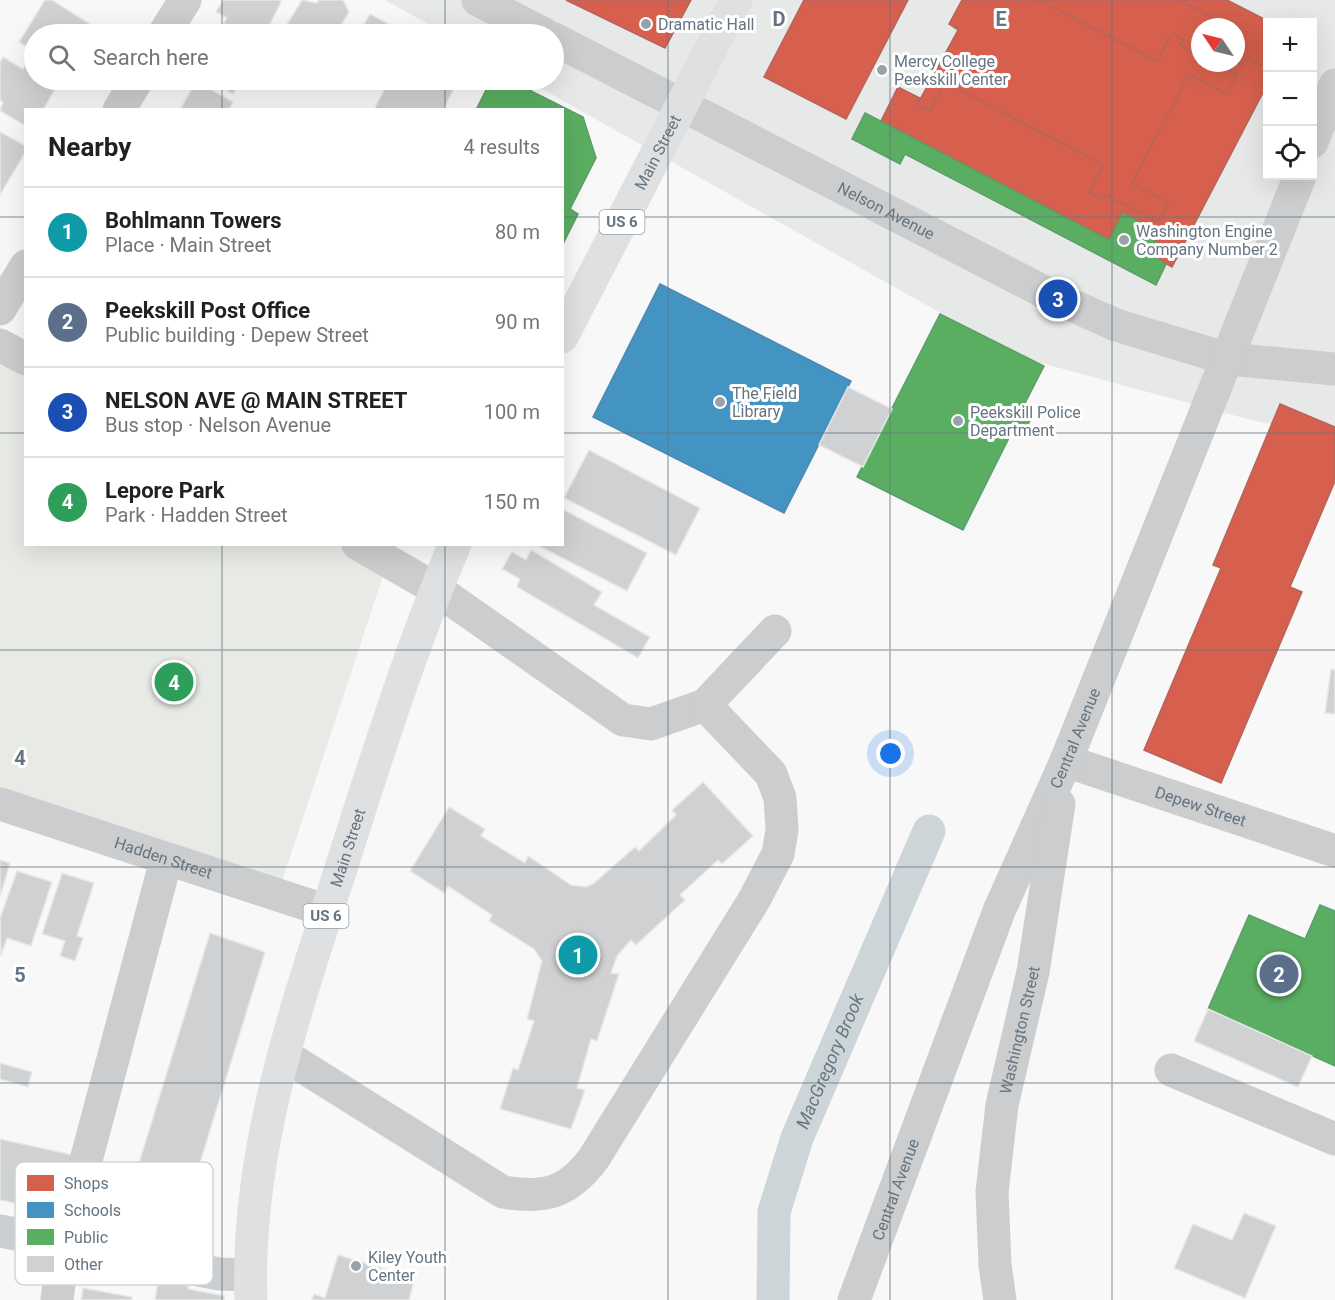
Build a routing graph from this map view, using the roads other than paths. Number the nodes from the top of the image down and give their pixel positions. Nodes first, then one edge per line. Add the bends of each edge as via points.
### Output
1 (185, 0) edge
2 (478, 0) edge
3 (736, 0) edge
4 (170, 24) edge
5 (525, 24) edge
6 (564, 44) edge
7 (1335, 85) edge
8 (131, 90) edge
9 (682, 106) junction
10 (120, 108) edge
11 (1321, 140) edge
12 (1297, 180) edge
13 (24, 269) edge
14 (0, 309) edge
15 (564, 333) edge
16 (0, 345) edge
17 (24, 358) edge
18 (1228, 359) junction
19 (1335, 369) edge
20 (361, 546) edge
21 (454, 546) edge
22 (436, 589) junction
23 (775, 632) dead end
24 (705, 705) junction
25 (1066, 761) junction
26 (0, 804) edge
27 (1335, 850) edge
28 (166, 860) junction
29 (327, 911) junction
30 (284, 1055) junction
31 (1172, 1070) dead end
32 (1335, 1139) edge
33 (86, 1162) edge
34 (0, 1231) edge
35 (15, 1234) edge
36 (213, 1273) edge
37 (59, 1285) edge
38 (251, 1288) edge
39 (57, 1300) edge
40 (854, 1300) edge
41 (1000, 1300) edge

1 - 4 street
2 - 5 street
3 - 9 main road, Main Street / US 6
6 - 9 street, Nelson Avenue
7 - 11 street
8 - 10 street
9 - 15 main road, Main Street / US 6
9 - 18 street, Nelson Avenue via 1058,299 1116,325
12 - 18 street, Central Avenue
13 - 14 street
16 - 17 street
18 - 19 street, Nelson Avenue
18 - 25 street, Central Avenue
20 - 22 street
21 - 22 main road, Main Street / US 6
22 - 24 street via 623,720 651,724
22 - 29 main road, Main Street / US 6
23 - 24 street
24 - 30 street via 771,774 780,798 782,830 778,854 754,900 579,1178 538,1195 502,1192
25 - 27 street, Depew Street
25 - 40 street, Central Avenue via 999,911
25 - 41 street, Washington Street via 1034,972 1002,1105 992,1192
26 - 28 street, Hadden Street
28 - 29 street, Hadden Street
28 - 33 street
29 - 30 main road, Main Street / US 6
30 - 38 main road, Main Street / US 6 via 261,1154
31 - 32 street
34 - 35 street
36 - 38 street
37 - 39 street

